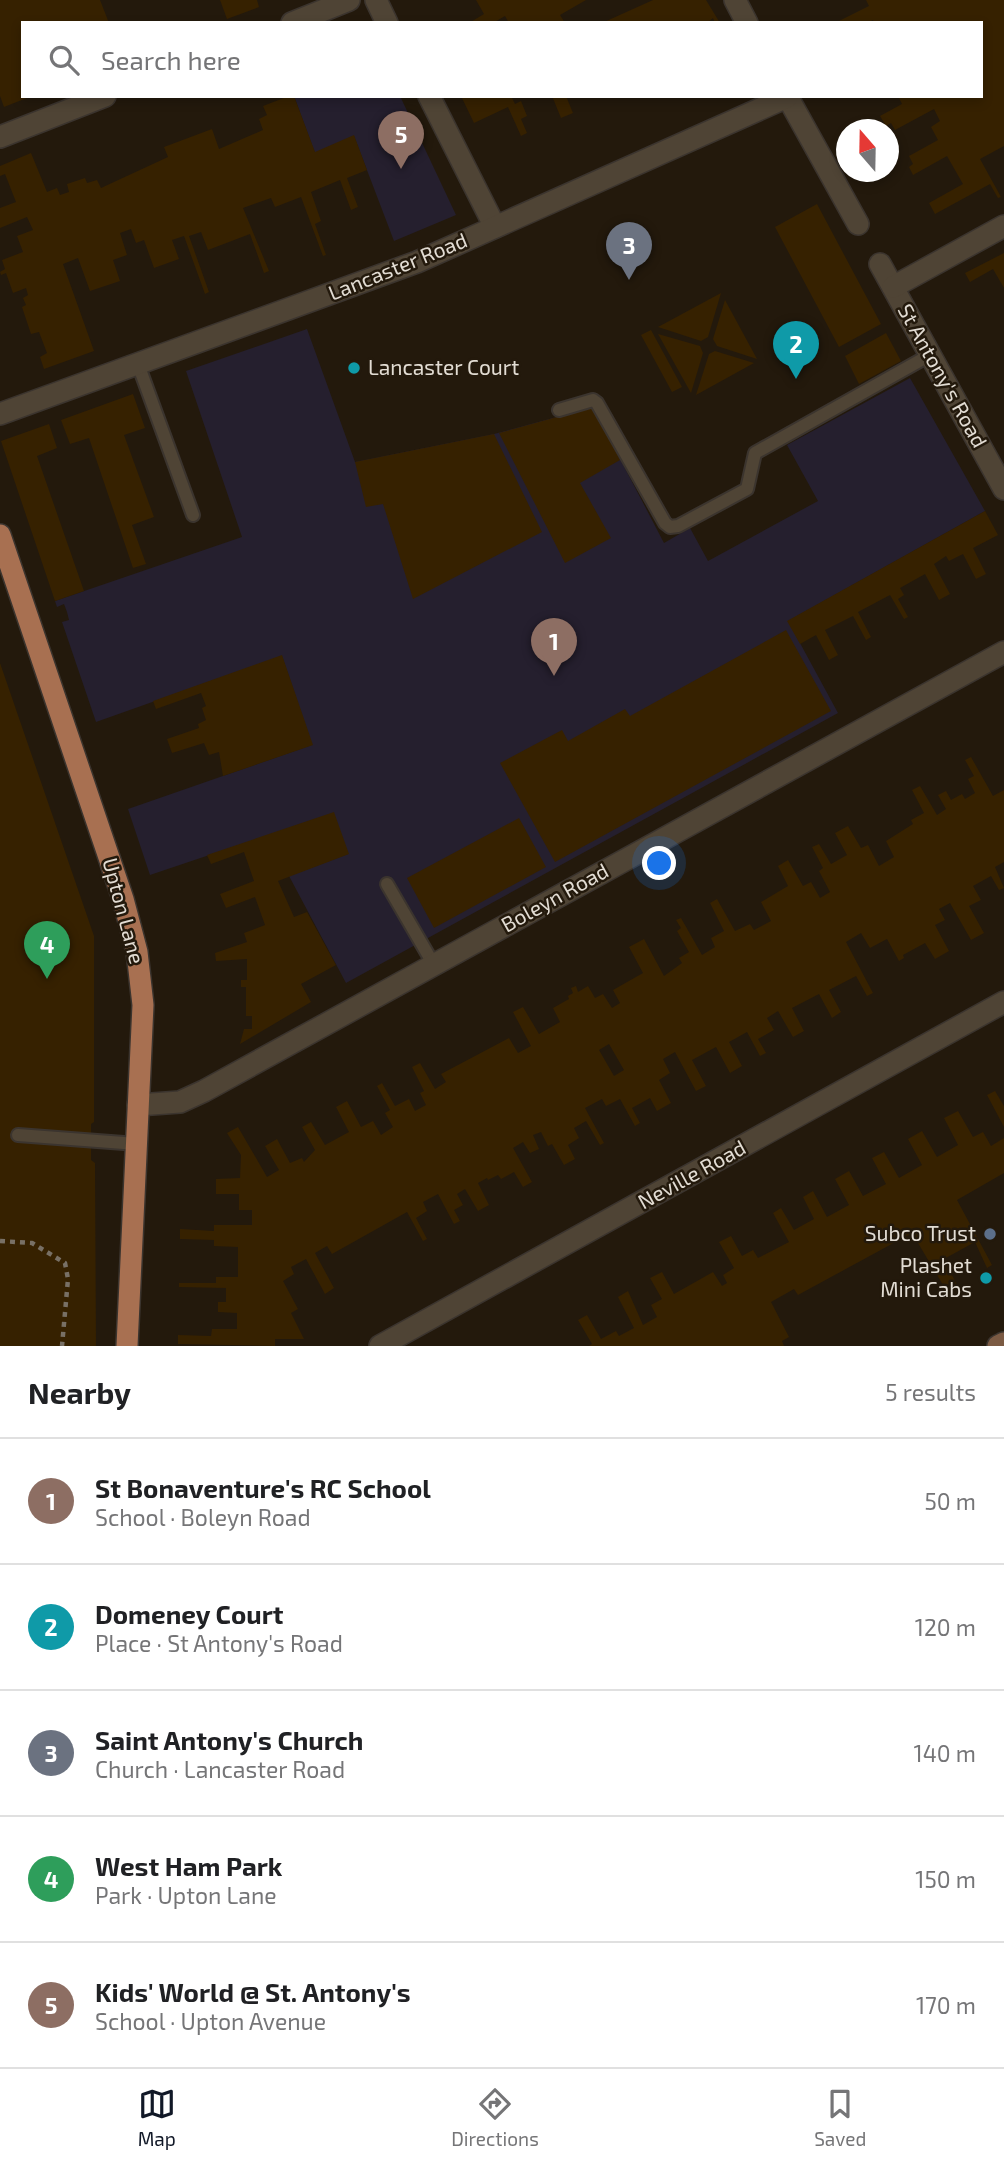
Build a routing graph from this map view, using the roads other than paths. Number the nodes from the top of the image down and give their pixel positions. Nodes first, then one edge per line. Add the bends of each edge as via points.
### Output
1 (349, 0) edge
2 (376, 0) edge
3 (735, 0) edge
4 (297, 21) edge
5 (386, 21) edge
6 (746, 21) edge
7 (100, 98) edge
8 (430, 98) edge
9 (785, 98) edge
10 (788, 98) edge
11 (0, 137) edge
12 (858, 224) dead end
13 (1004, 226) edge
14 (495, 227) junction
15 (880, 264) dead end
16 (893, 287) junction
17 (930, 355) junction
18 (138, 364) junction
19 (559, 410) dead end
20 (0, 414) edge
21 (1004, 489) edge
22 (193, 515) dead end
23 (0, 535) edge
24 (1004, 652) edge
25 (387, 884) dead end
26 (434, 965) junction
27 (1004, 1002) edge
28 (138, 1105) junction
29 (18, 1135) dead end
30 (137, 1144) junction
31 (1004, 1343) edge
32 (389, 1344) edge
33 (127, 1346) edge
34 (998, 1346) edge

1 - 4 street
2 - 5 street
3 - 6 street
7 - 11 street
8 - 14 street
9 - 14 street, Lancaster Road
10 - 12 street
13 - 16 street
14 - 18 street, Lancaster Road via 417,262
15 - 16 street, St Antony's Road
16 - 17 street, St Antony's Road
17 - 19 lane via 755,453 743,494 678,526 665,523 597,403 593,400
17 - 21 street, St Antony's Road
18 - 20 street, Lancaster Road
18 - 22 lane
23 - 28 main road, Upton Lane via 137,952 143,1005
24 - 26 street, Boleyn Road
25 - 26 lane
26 - 28 street, Boleyn Road via 204,1091 180,1102
27 - 32 street, Neville Road
28 - 30 main road, Upton Lane
29 - 30 lane
30 - 33 main road, Upton Lane
31 - 34 main road

